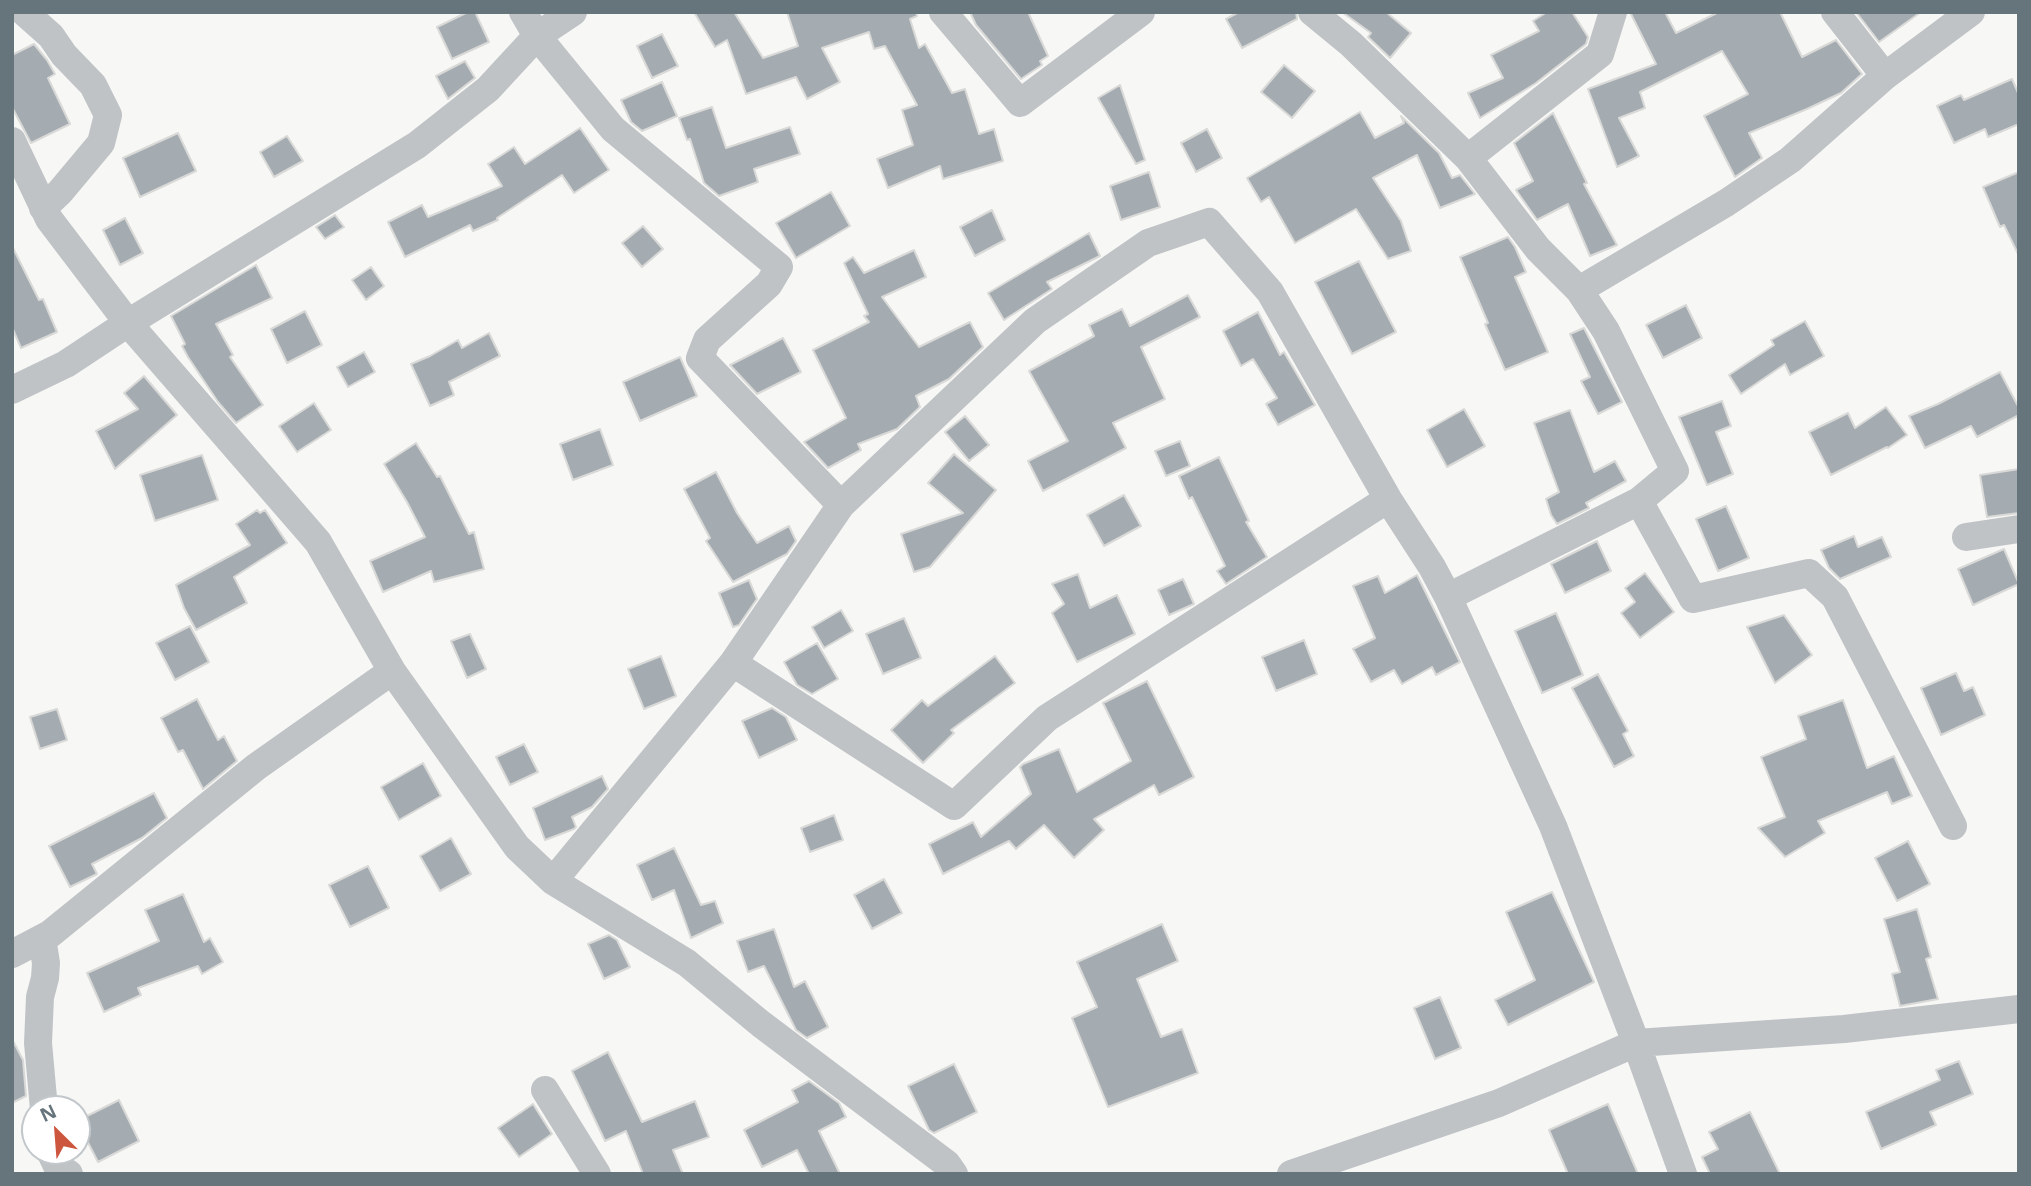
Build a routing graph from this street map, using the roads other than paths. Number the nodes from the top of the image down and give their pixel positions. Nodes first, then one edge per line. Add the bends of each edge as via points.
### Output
1 (24, 12) edge
2 (573, 12) edge
3 (943, 12) edge
4 (1141, 12) edge
5 (1312, 12) edge
6 (1613, 12) edge
7 (1835, 12) edge
8 (1970, 12) edge
9 (530, 24) edge
10 (1885, 76) junction
11 (12, 141) edge
12 (1468, 158) junction
13 (43, 208) junction
14 (1579, 290) junction
15 (128, 323) junction
16 (12, 390) edge
17 (1388, 499) junction
18 (1639, 501) junction
19 (841, 505) junction
20 (2019, 529) edge
21 (1966, 537) dead end
22 (1448, 597) junction
23 (733, 663) junction
24 (391, 671) junction
25 (1953, 825) dead end
26 (553, 881) junction
27 (42, 938) junction
28 (12, 954) edge
29 (2019, 1009) edge
30 (1636, 1043) junction
31 (545, 1090) dead end
32 (43, 1095) edge
33 (597, 1174) edge
34 (954, 1174) edge
35 (1291, 1174) edge
36 (1684, 1174) edge

1 - 13 street via 93,85 108,115 101,144
2 - 9 street
3 - 4 street via 1020,103
5 - 12 street via 1352,44
6 - 12 street via 1600,54
7 - 10 street
8 - 10 street
9 - 15 street via 488,89 417,145
9 - 19 street via 613,129 779,267 769,284 706,340 700,358
10 - 14 street via 1790,160
11 - 13 street
12 - 14 street via 1538,249
13 - 15 street
14 - 18 street via 1606,331 1675,471
15 - 16 street via 66,364
15 - 24 street via 318,542
17 - 19 street via 1270,292 1209,222 1148,243 1035,321
17 - 22 street
17 - 23 street via 1047,719 954,806
18 - 22 street
18 - 25 street via 1693,599 1809,573 1835,597
19 - 23 street
20 - 21 street
22 - 30 street via 1553,826
23 - 26 street
24 - 26 street via 517,847
24 - 27 street via 256,767
26 - 34 street via 687,962
27 - 28 street
27 - 32 street via 46,963 38,1043
29 - 30 street via 1844,1029
30 - 35 street via 1499,1103
30 - 36 street
31 - 33 street

